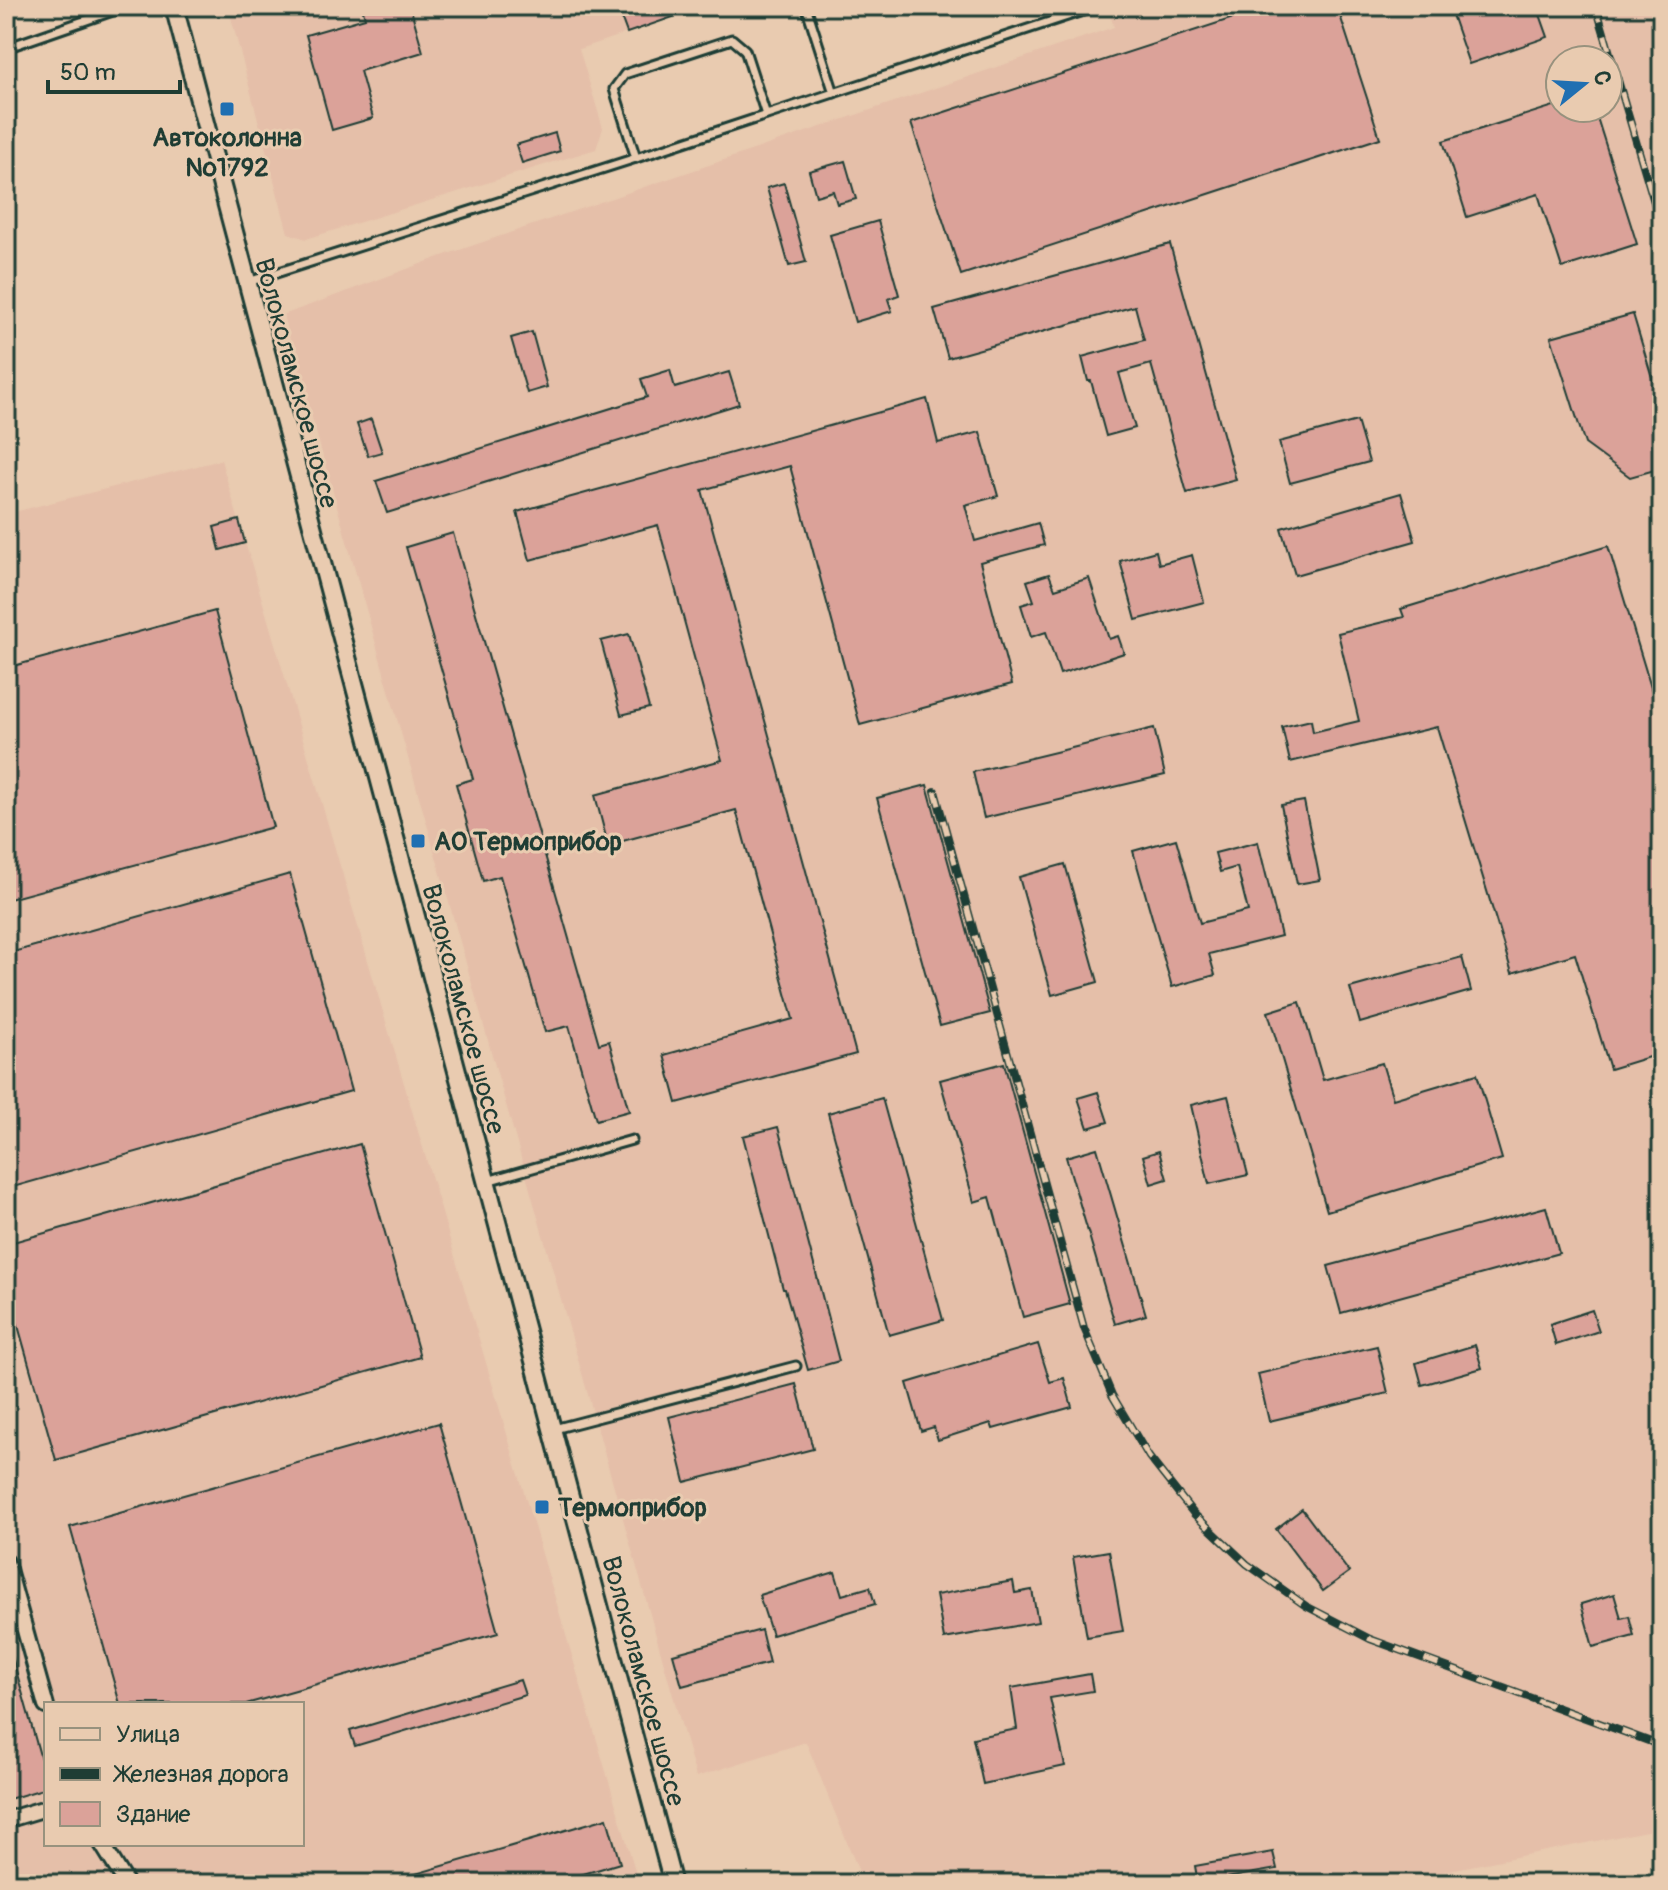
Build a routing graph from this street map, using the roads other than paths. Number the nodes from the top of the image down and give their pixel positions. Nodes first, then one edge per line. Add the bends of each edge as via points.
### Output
1 (127, 6) edge
2 (174, 6) edge
3 (806, 6) edge
4 (1098, 6) edge
5 (6, 48) edge
6 (834, 93) junction
7 (766, 115) junction
8 (636, 158) junction
9 (246, 282) junction
10 (632, 1140) dead end
11 (485, 1182) junction
12 (796, 1366) dead end
13 (552, 1430) junction
14 (6, 1562) edge
15 (45, 1702) edge
16 (44, 1809) edge
17 (6, 1820) edge
18 (103, 1846) edge
19 (127, 1884) edge
20 (673, 1884) edge

1 - 5 lane
2 - 9 street, Волоколамское шоссе
3 - 6 lane
4 - 6 lane
6 - 7 lane
7 - 8 lane
7 - 8 lane via 745,50 732,39 625,74 614,89
8 - 9 lane
9 - 11 street, Волоколамское шоссе
10 - 11 lane
11 - 13 street, Волоколамское шоссе
12 - 13 lane
13 - 20 street, Волоколамское шоссе
14 - 15 street
16 - 17 street
18 - 19 street

